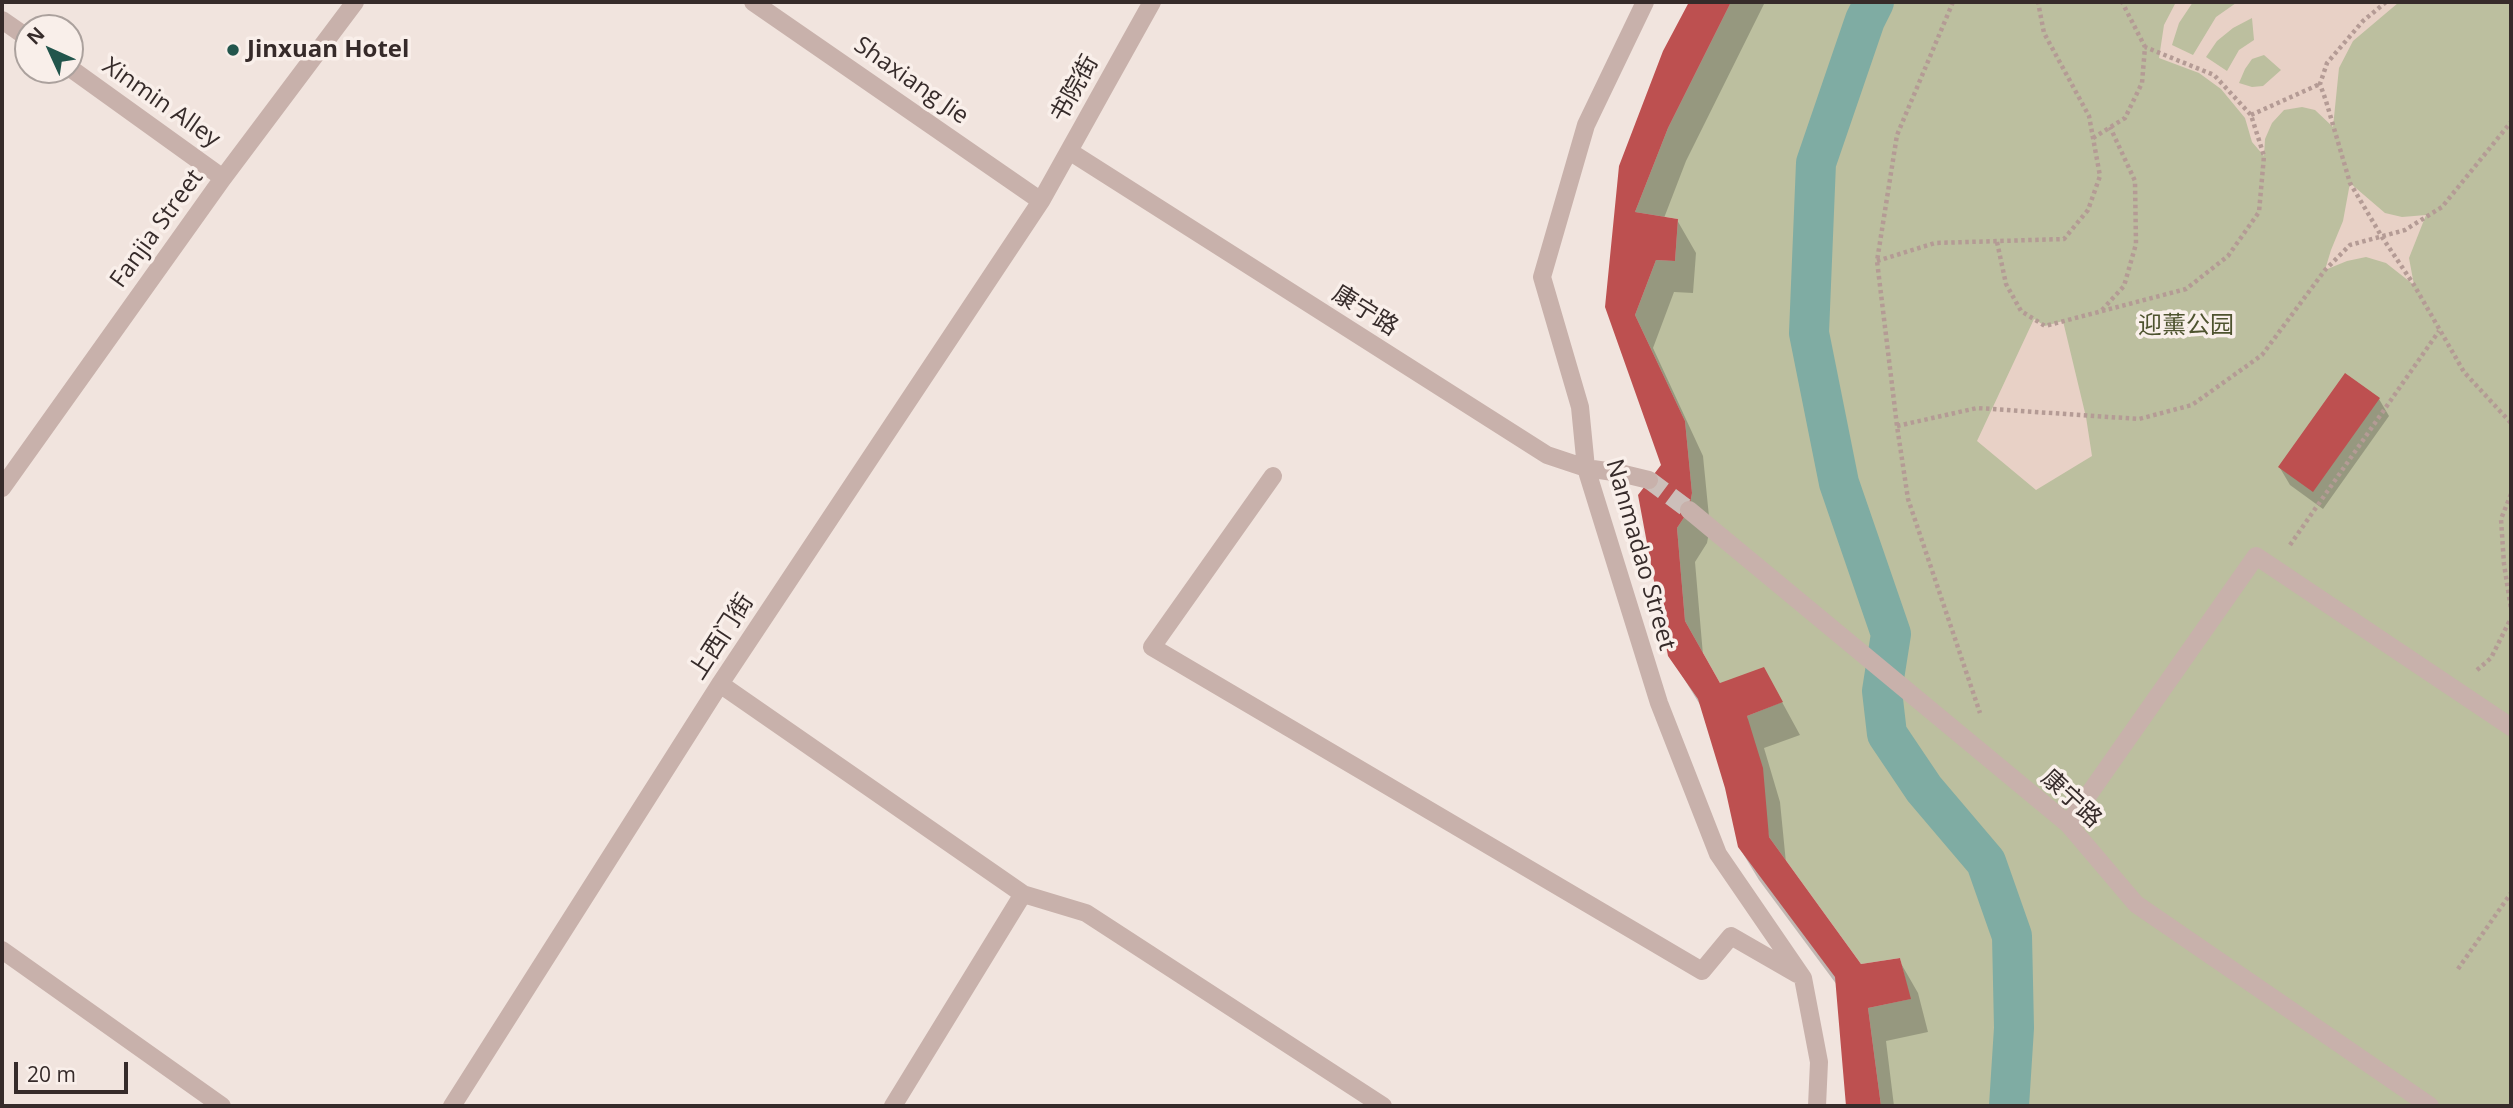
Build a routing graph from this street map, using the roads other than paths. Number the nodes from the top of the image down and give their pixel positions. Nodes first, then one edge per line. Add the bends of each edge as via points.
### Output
1 (355, 2) edge
2 (752, 2) edge
3 (1152, 2) edge
4 (1646, 2) edge
5 (84, 78) edge
6 (1069, 151) junction
7 (223, 178) junction
8 (1041, 201) junction
9 (1586, 468) junction
10 (1273, 476) dead end
11 (1649, 480) tunnel mouth
12 (2, 488) edge
13 (1689, 510) tunnel mouth
14 (720, 684) junction
15 (2511, 727) edge
16 (2068, 824) junction
17 (1023, 894) junction
18 (2, 950) edge
19 (1803, 978) junction
20 (222, 1106) edge
21 (452, 1106) edge
22 (893, 1106) edge
23 (1383, 1106) edge
24 (1817, 1106) edge
25 (2430, 1106) edge

1 - 7 street, Fanjia Street
2 - 8 street, Shaxiang Jie
3 - 6 street, 书院街
4 - 9 street, Nanmadao Street via 1586,125 1542,277 1580,407
5 - 7 street, Xinmin Alley
6 - 8 street, 书院街
6 - 9 street, 康宁路 via 1547,456
7 - 12 street, Fanjia Street
8 - 14 street, 上西门街
9 - 11 street, 康宁路
9 - 19 street, Nanmadao Street via 1659,703 1718,854
10 - 19 street via 1152,647 1702,971 1731,936
13 - 16 street, 康宁路
14 - 17 street
14 - 21 street, 上西门街
15 - 16 street via 2256,556
16 - 25 street, 康宁路 via 2136,904
17 - 22 street
17 - 23 street via 1086,912
18 - 20 street
19 - 24 street, Nanmadao Street via 1819,1062

